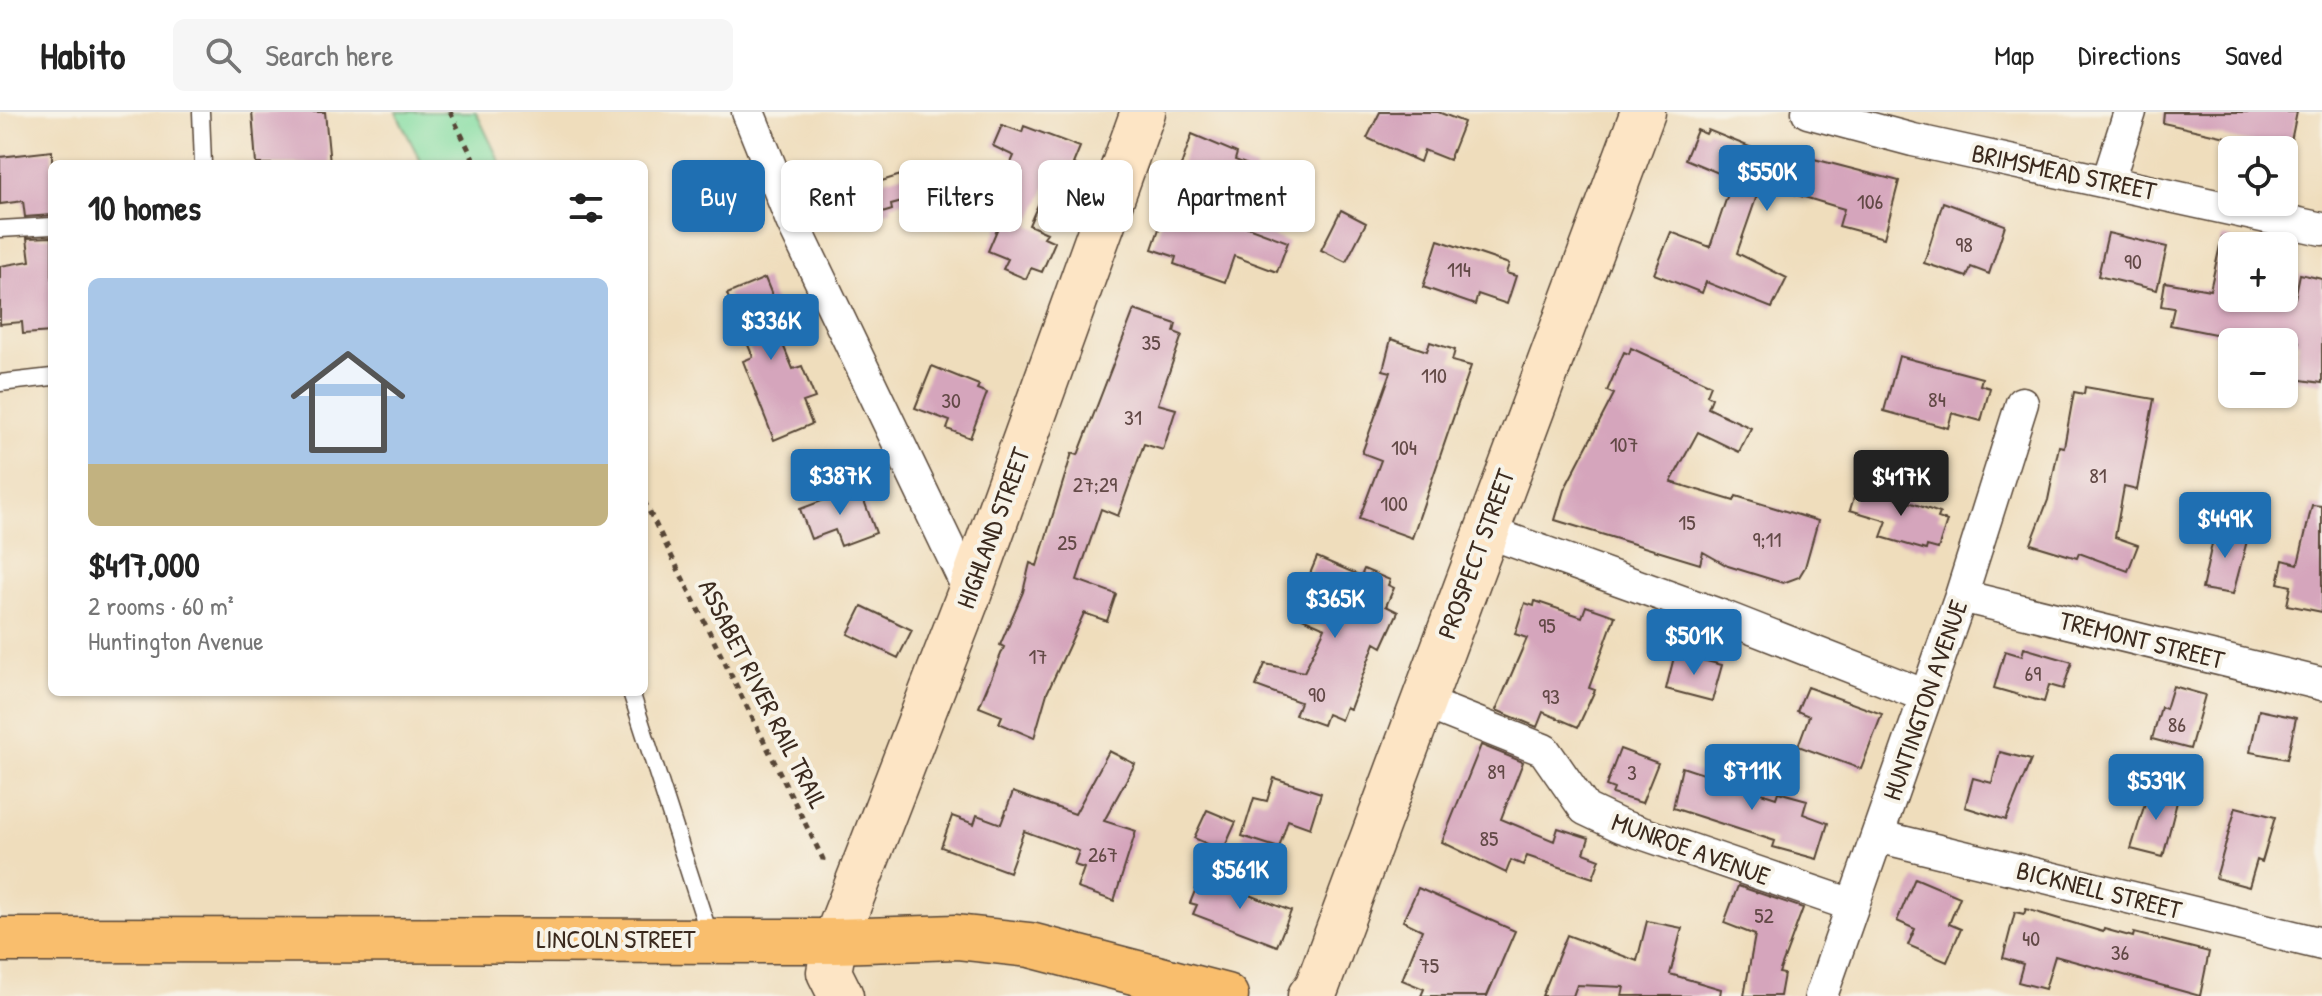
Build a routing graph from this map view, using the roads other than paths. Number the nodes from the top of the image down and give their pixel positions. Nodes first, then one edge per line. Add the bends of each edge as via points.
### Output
1 (201, 112) edge
2 (748, 112) edge
3 (1143, 112) edge
4 (1643, 112) edge
5 (1808, 112) edge
6 (2130, 112) edge
7 (203, 160) edge
8 (2108, 181) junction
9 (48, 226) edge
10 (0, 229) edge
11 (2322, 229) edge
12 (48, 377) edge
13 (0, 383) edge
14 (2022, 403) dead end
15 (1485, 531) junction
16 (970, 592) junction
17 (1961, 596) junction
18 (2322, 684) edge
19 (632, 696) edge
20 (1926, 696) junction
21 (1423, 702) junction
22 (1877, 836) junction
23 (1852, 905) junction
24 (710, 939) junction
25 (0, 940) edge
26 (835, 941) junction
27 (2322, 944) edge
28 (841, 996) edge
29 (1226, 996) edge
30 (1310, 996) edge
31 (1821, 996) edge

1 - 7 lane
2 - 16 street via 792,221
3 - 16 main road, HIGHLAND STREET
4 - 15 main road, PROSPECT STREET
5 - 8 street, BRIMSMEAD STREET
6 - 8 street
8 - 11 street, BRIMSMEAD STREET
9 - 10 lane
12 - 13 lane
14 - 17 street, HUNTINGTON AVENUE
15 - 20 street
15 - 21 main road, PROSPECT STREET
16 - 26 main road, HIGHLAND STREET
17 - 18 street, TREMONT STREET
17 - 20 street, HUNTINGTON AVENUE
19 - 24 lane
20 - 22 street, HUNTINGTON AVENUE
21 - 23 street, MUNROE AVENUE via 1544,750 1585,809 1597,815
21 - 30 main road, PROSPECT STREET
22 - 23 street, HUNTINGTON AVENUE
22 - 27 street, BICKNELL STREET
23 - 31 street, HUNTINGTON AVENUE
24 - 25 main road, LINCOLN STREET
24 - 26 main road, LINCOLN STREET
26 - 28 main road, HIGHLAND STREET via 829,972
26 - 29 main road, LINCOLN STREET via 956,937 1030,945

